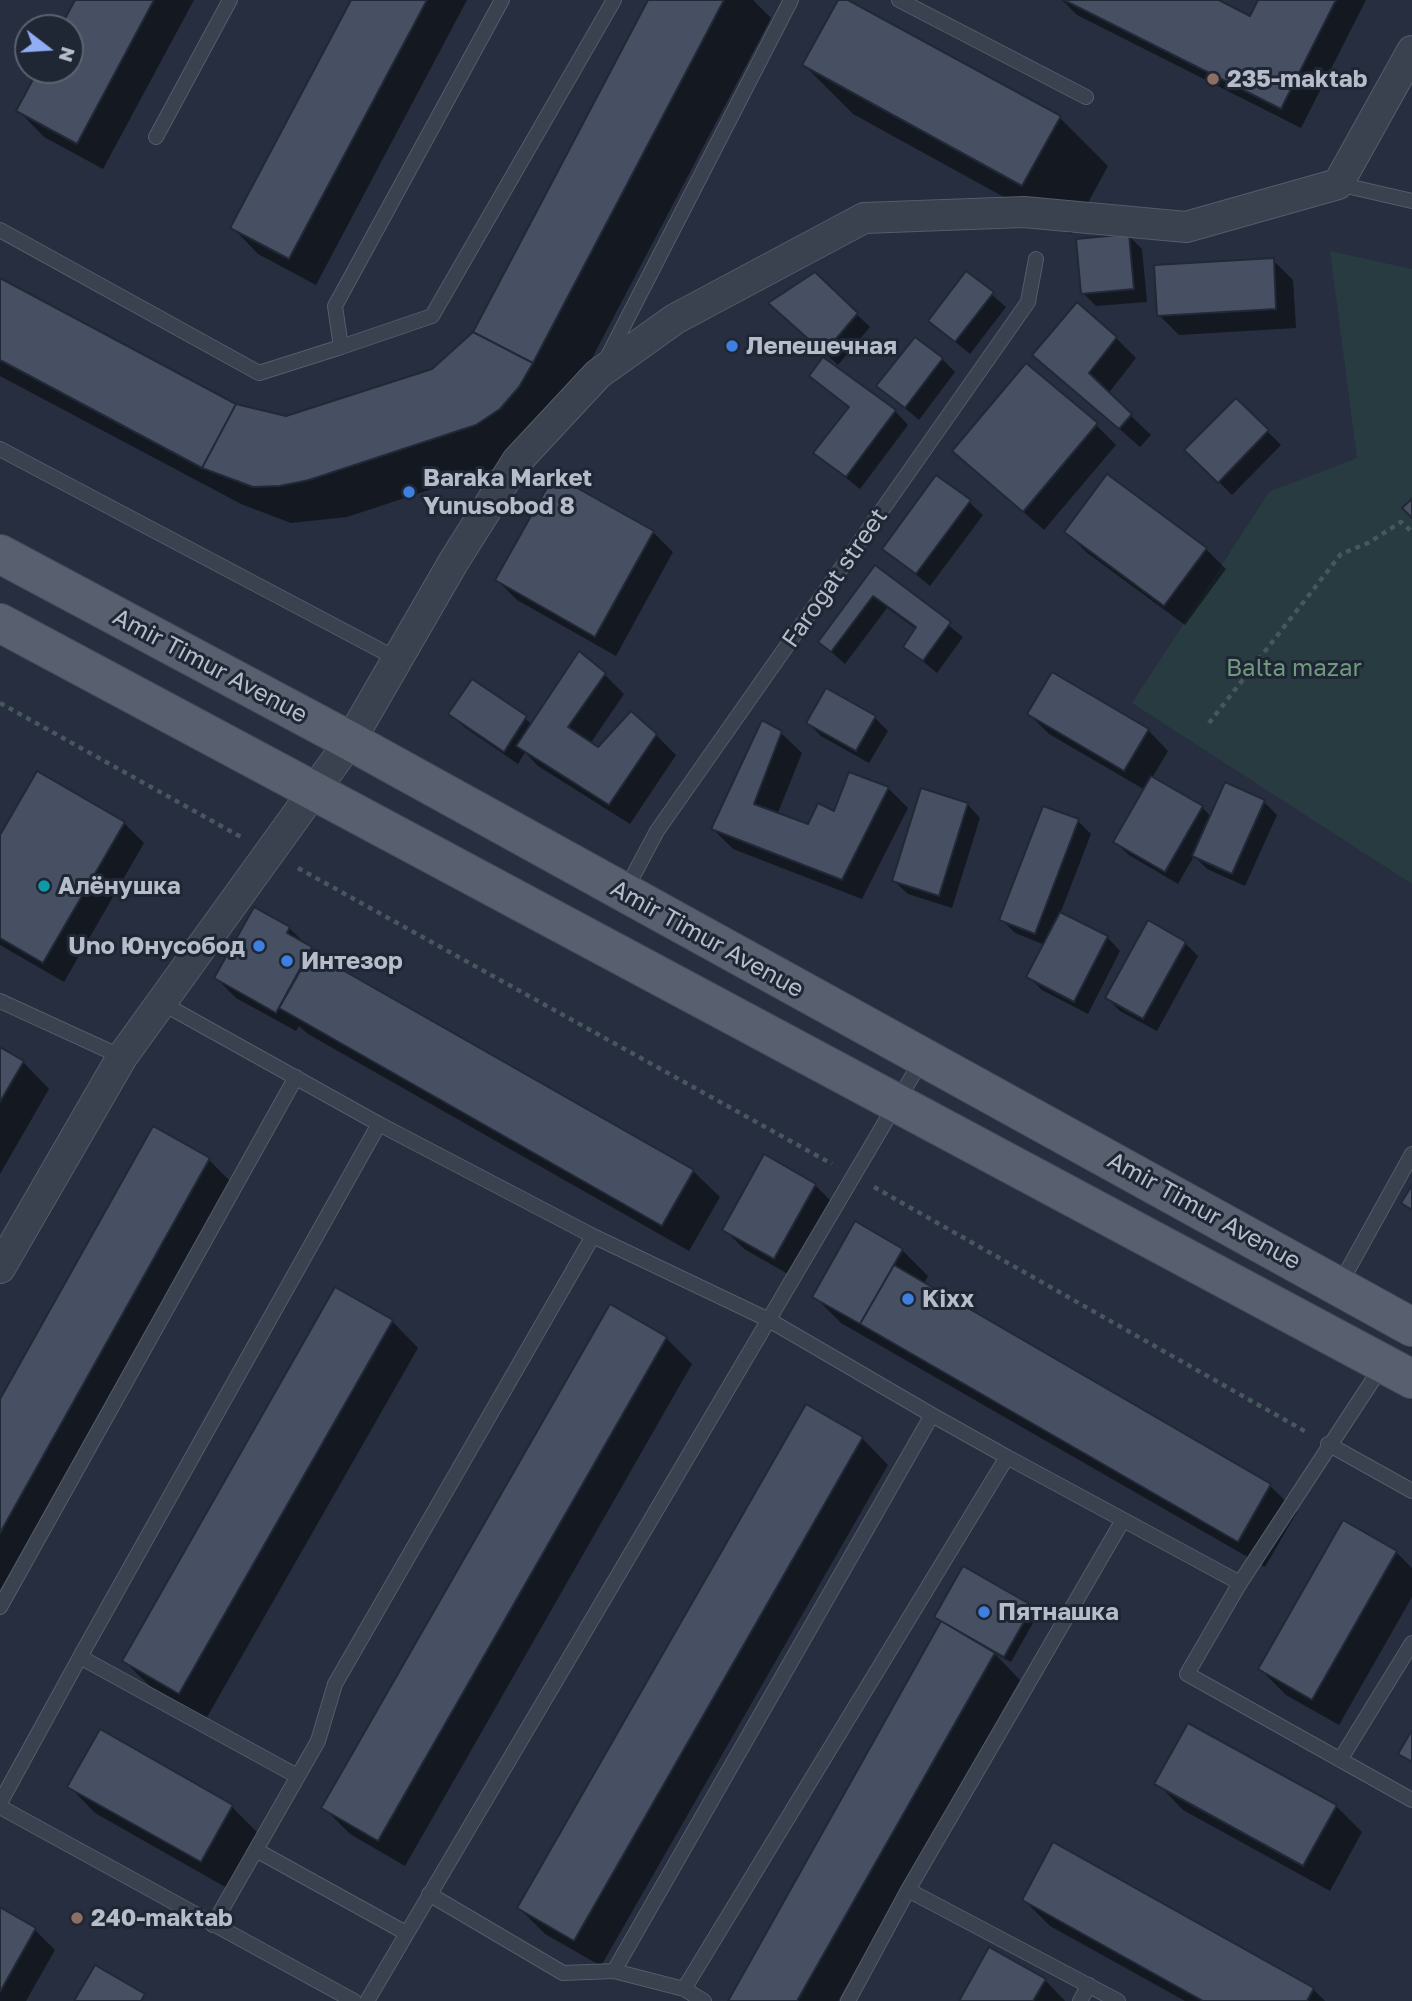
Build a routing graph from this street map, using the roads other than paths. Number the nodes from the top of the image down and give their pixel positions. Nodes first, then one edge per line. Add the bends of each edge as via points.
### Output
1 (230, 0) edge
2 (502, 0) edge
3 (614, 0) edge
4 (791, 0) edge
5 (899, 0) edge
6 (1412, 51) edge
7 (1086, 97) dead end
8 (156, 137) dead end
9 (1338, 184) junction
10 (1412, 201) edge
11 (0, 230) edge
12 (1036, 259) dead end
13 (341, 347) junction
14 (598, 374) junction
15 (0, 449) edge
16 (0, 554) edge
17 (0, 623) edge
18 (399, 660) junction
19 (351, 741) junction
20 (314, 791) junction
21 (624, 894) junction
22 (0, 1000) edge
23 (160, 1002) junction
24 (122, 1057) junction
25 (923, 1058) junction
26 (296, 1077) junction
27 (898, 1102) junction
28 (379, 1124) junction
29 (1412, 1154) edge
30 (593, 1236) junction
31 (0, 1268) edge
32 (1339, 1285) junction
33 (769, 1320) junction
34 (1412, 1327) edge
35 (1398, 1371) edge
36 (932, 1415) junction
37 (1328, 1444) junction
38 (1007, 1457) junction
39 (1412, 1491) edge
40 (1123, 1520) junction
41 (1240, 1583) junction
42 (0, 1607) edge
43 (1412, 1643) edge
44 (80, 1657) junction
45 (1340, 1760) junction
46 (297, 1776) junction
47 (1412, 1800) edge
48 (0, 1805) edge
49 (256, 1850) junction
50 (908, 1889) junction
51 (429, 1894) junction
52 (213, 1925) junction
53 (406, 1933) junction
54 (614, 1971) junction
55 (1089, 1985) junction
56 (684, 1989) junction
57 (354, 2001) edge
58 (367, 2001) edge
59 (704, 2001) edge
60 (848, 2001) edge
61 (1080, 2001) edge
62 (1118, 2001) edge

1 - 8 lane
2 - 13 lane via 335,306
3 - 13 lane via 432,316
4 - 14 lane
5 - 7 lane
6 - 9 street
9 - 10 lane
9 - 14 street via 1186,227 1024,212 864,218 675,319
11 - 13 lane via 259,373
12 - 21 lane, Farogat street via 1028,302 657,831
14 - 18 street via 517,461
15 - 18 lane
16 - 19 main road, Amir Timur Avenue
17 - 20 main road, Amir Timur Avenue
18 - 19 street
19 - 20 street
19 - 21 main road, Amir Timur Avenue
20 - 23 street
20 - 27 main road, Amir Timur Avenue
21 - 25 main road, Amir Timur Avenue
22 - 24 lane
23 - 24 street
23 - 26 lane
24 - 31 street
25 - 27 lane
25 - 32 main road, Amir Timur Avenue
26 - 28 lane
26 - 42 lane
27 - 33 lane
27 - 35 main road, Amir Timur Avenue
28 - 30 lane
28 - 44 lane
29 - 32 lane
30 - 33 lane
30 - 46 lane via 335,1684 318,1741
32 - 34 main road, Amir Timur Avenue
33 - 36 lane
33 - 51 lane
35 - 37 lane
36 - 38 lane
36 - 54 lane
37 - 39 lane
37 - 41 lane
38 - 40 lane
38 - 56 lane
40 - 41 lane
40 - 50 lane
41 - 45 lane via 1187,1674
43 - 45 lane
44 - 46 lane
44 - 48 lane
45 - 47 lane
46 - 49 lane
48 - 52 lane
49 - 52 lane
49 - 53 lane
50 - 55 lane
50 - 60 lane
51 - 53 lane
51 - 54 lane via 563,1973
52 - 57 lane
53 - 58 lane
54 - 56 lane
55 - 61 lane
55 - 62 lane
56 - 59 lane

